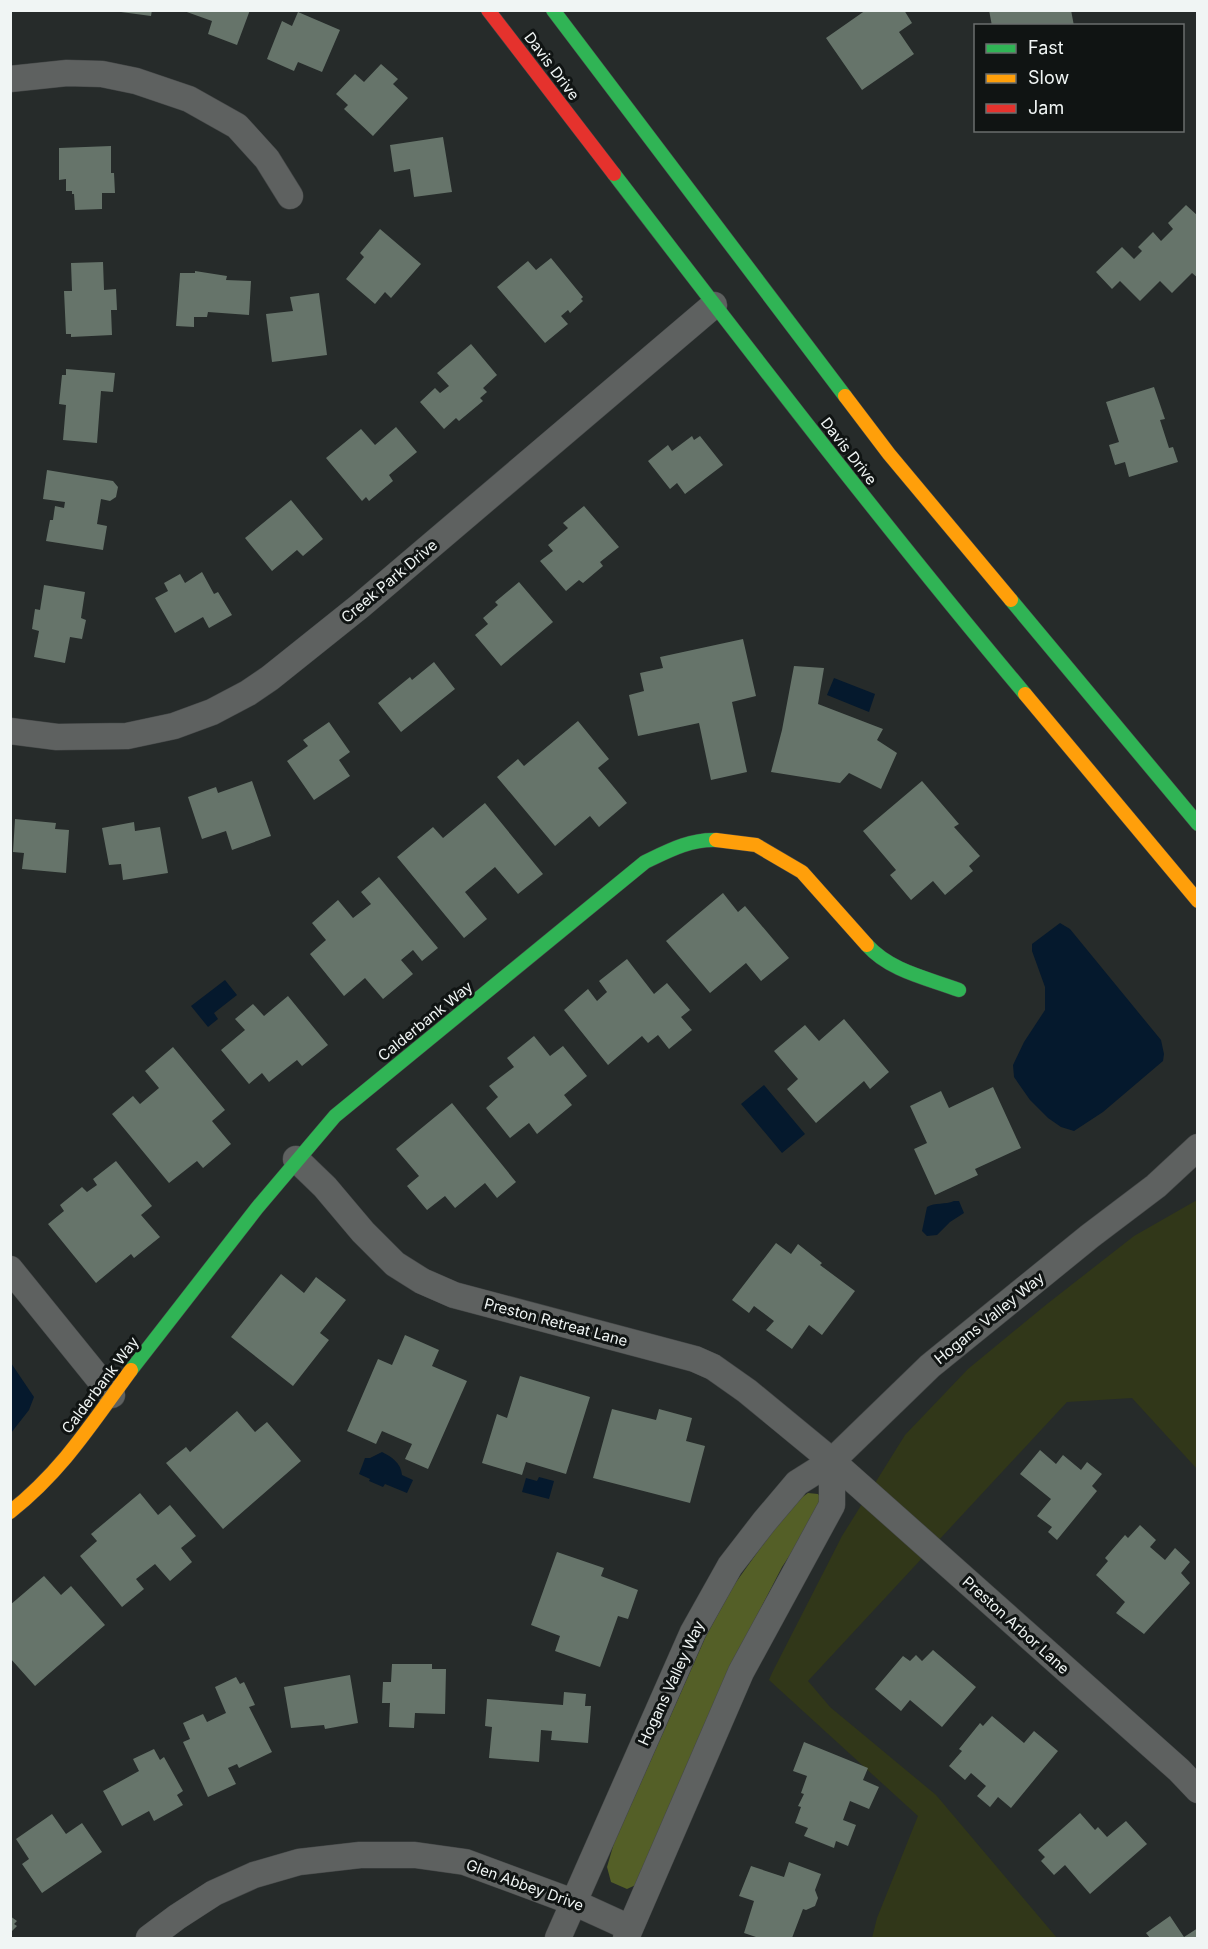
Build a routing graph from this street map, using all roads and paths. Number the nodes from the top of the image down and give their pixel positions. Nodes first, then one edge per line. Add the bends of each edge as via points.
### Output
1 (488, 10) edge
2 (553, 10) edge
3 (10, 79) edge
4 (290, 196) dead end
5 (714, 305) junction
6 (10, 731) edge
7 (1197, 824) edge
8 (1197, 901) edge
9 (960, 990) dead end
10 (1197, 1147) edge
11 (296, 1159) junction
12 (1197, 1171) edge
13 (1156, 1186) junction
14 (10, 1269) edge
15 (112, 1395) junction
16 (832, 1461) junction
17 (10, 1512) edge
18 (1197, 1790) edge
19 (573, 1902) junction
20 (628, 1933) edge
21 (149, 1938) edge
22 (558, 1938) edge

1 - 5 main road, Davis Drive
2 - 7 main road, Davis Drive via 889,454
3 - 4 street via 102,74 189,99 237,126 267,159
5 - 6 street, Creek Park Drive via 360,606 248,693 174,726 127,736 57,737
5 - 8 main road, Davis Drive via 931,582
9 - 11 main road, Calderbank Way via 895,967 875,954 802,872 779,857 756,845 694,842 645,862 335,1116
10 - 13 street, Hogans Valley Way
11 - 15 main road, Calderbank Way
11 - 16 street, Preston Retreat Lane via 395,1264 422,1281 454,1295 695,1359 747,1391
12 - 13 street, Hogans Valley Way
13 - 16 street, Hogans Valley Way via 930,1366
14 - 15 street
15 - 17 main road, Calderbank Way via 63,1463
16 - 18 street, Preston Arbor Lane
16 - 19 street, Hogans Valley Way via 797,1483 730,1566 693,1632
16 - 20 street via 832,1505 741,1672
19 - 20 street, Glen Abbey Drive
19 - 21 street, Glen Abbey Drive via 465,1862 415,1855 360,1855 299,1862 254,1875 214,1893
19 - 22 street, Hogans Valley Way

